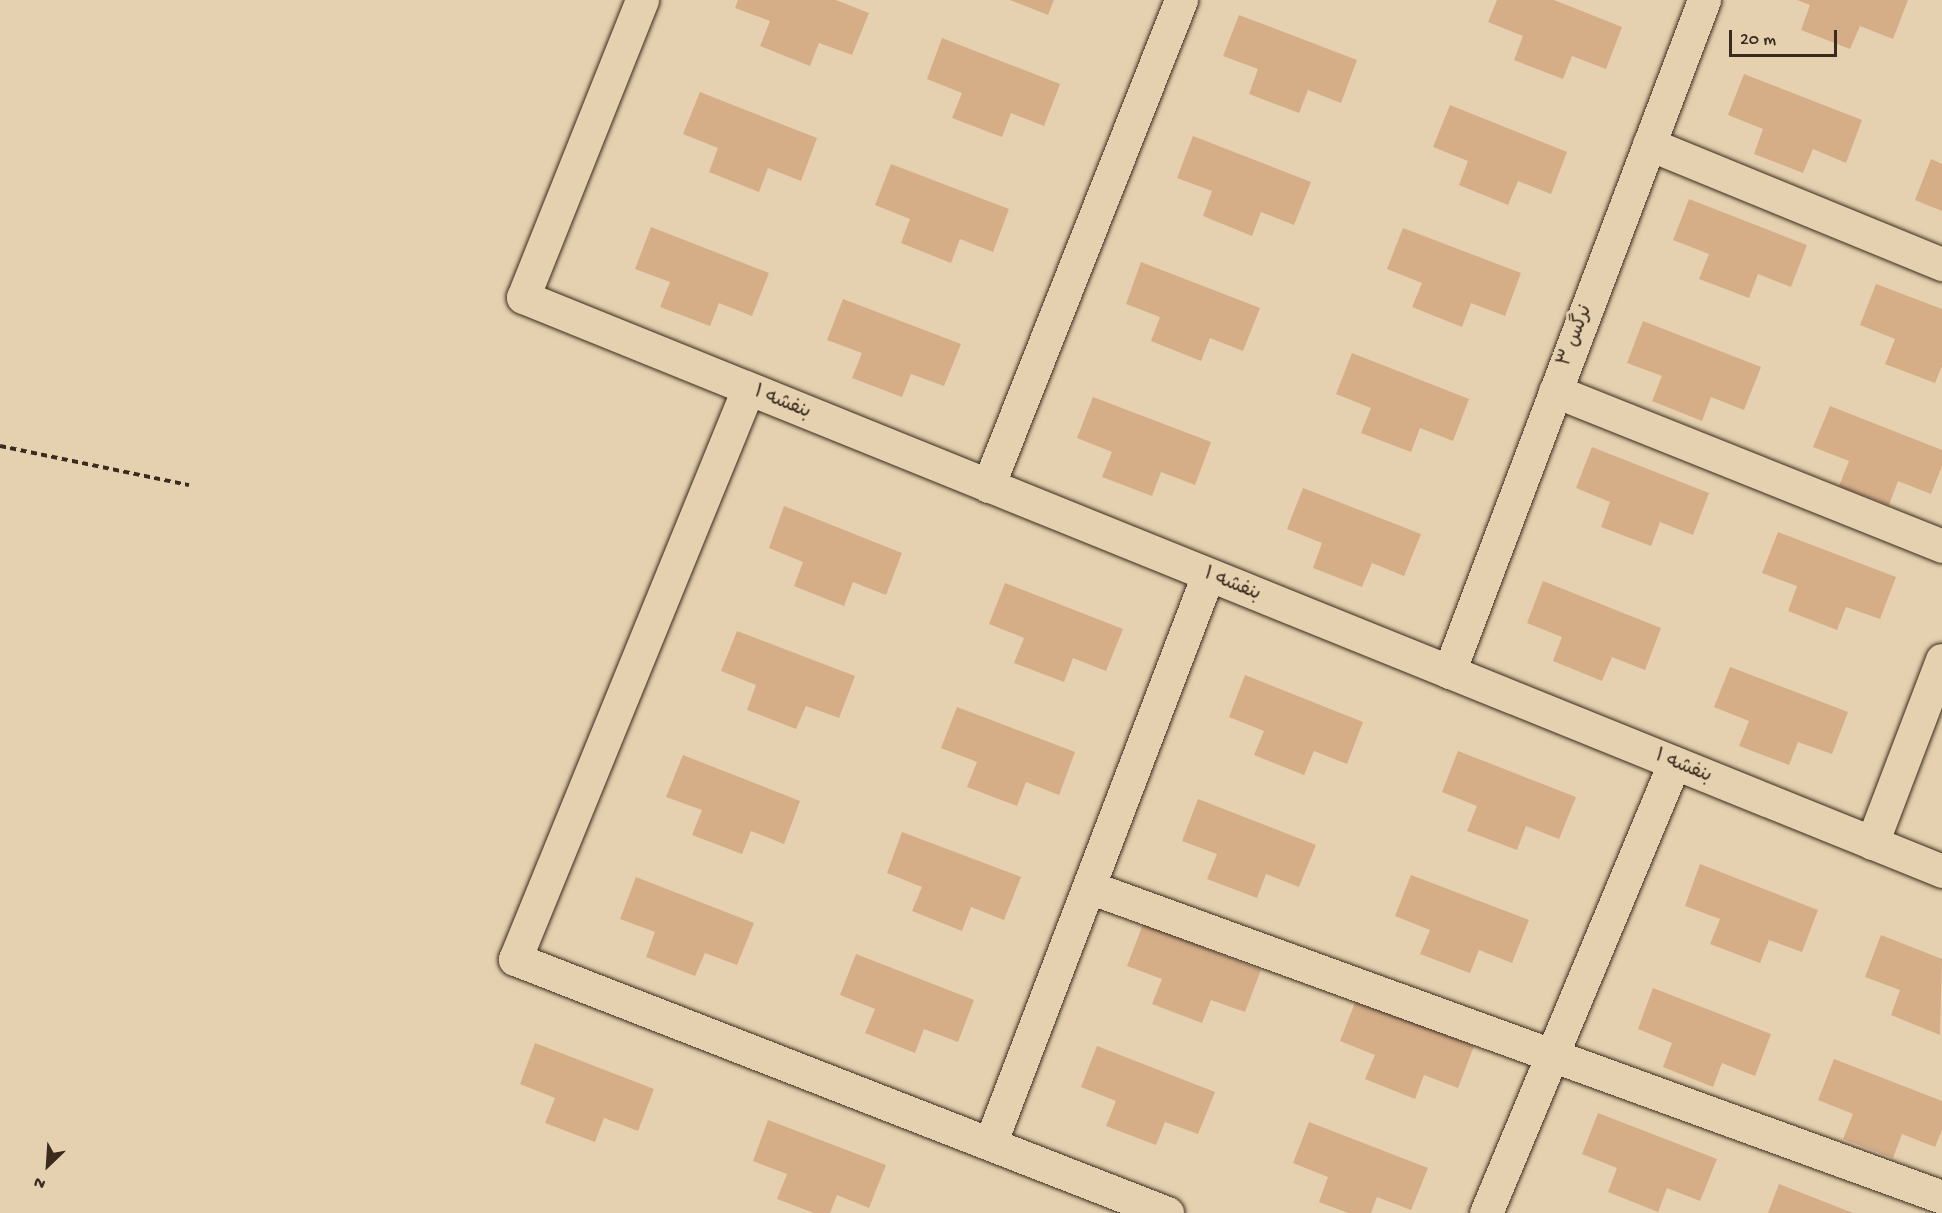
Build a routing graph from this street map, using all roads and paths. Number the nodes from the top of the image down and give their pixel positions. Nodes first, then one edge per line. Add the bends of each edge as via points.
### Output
1 (642, 0) edge
2 (1181, 0) edge
3 (1704, 0) edge
4 (1649, 144) junction
5 (1942, 264) edge
6 (748, 389) junction
7 (1555, 391) junction
8 (0, 446) edge
9 (189, 485) dead end
10 (988, 486) junction
11 (1942, 546) edge
12 (1208, 575) junction
13 (1942, 660) edge
14 (1449, 672) junction
15 (1674, 763) junction
16 (1872, 843) junction
17 (1942, 871) edge
18 (1089, 887) junction
19 (1553, 1054) junction
20 (990, 1144) junction
21 (1942, 1197) edge
22 (1167, 1213) edge
23 (1486, 1213) edge

1 - 6 street, بنفشه ۱ via 523,297
2 - 10 street
3 - 4 street, نرگس ۳
4 - 5 street
4 - 7 street, نرگس ۳
6 - 10 street, بنفشه ۱
6 - 20 street via 515,959
7 - 11 street
7 - 14 street, نرگس ۳
8 - 9 path
10 - 12 street, بنفشه ۱
12 - 14 street, بنفشه ۱
12 - 18 street
13 - 16 street
14 - 15 street, بنفشه ۱
15 - 16 street, بنفشه ۱
15 - 19 street
16 - 17 street, بنفشه ۱
18 - 19 street
18 - 20 street
19 - 21 street
19 - 23 street
20 - 22 street

